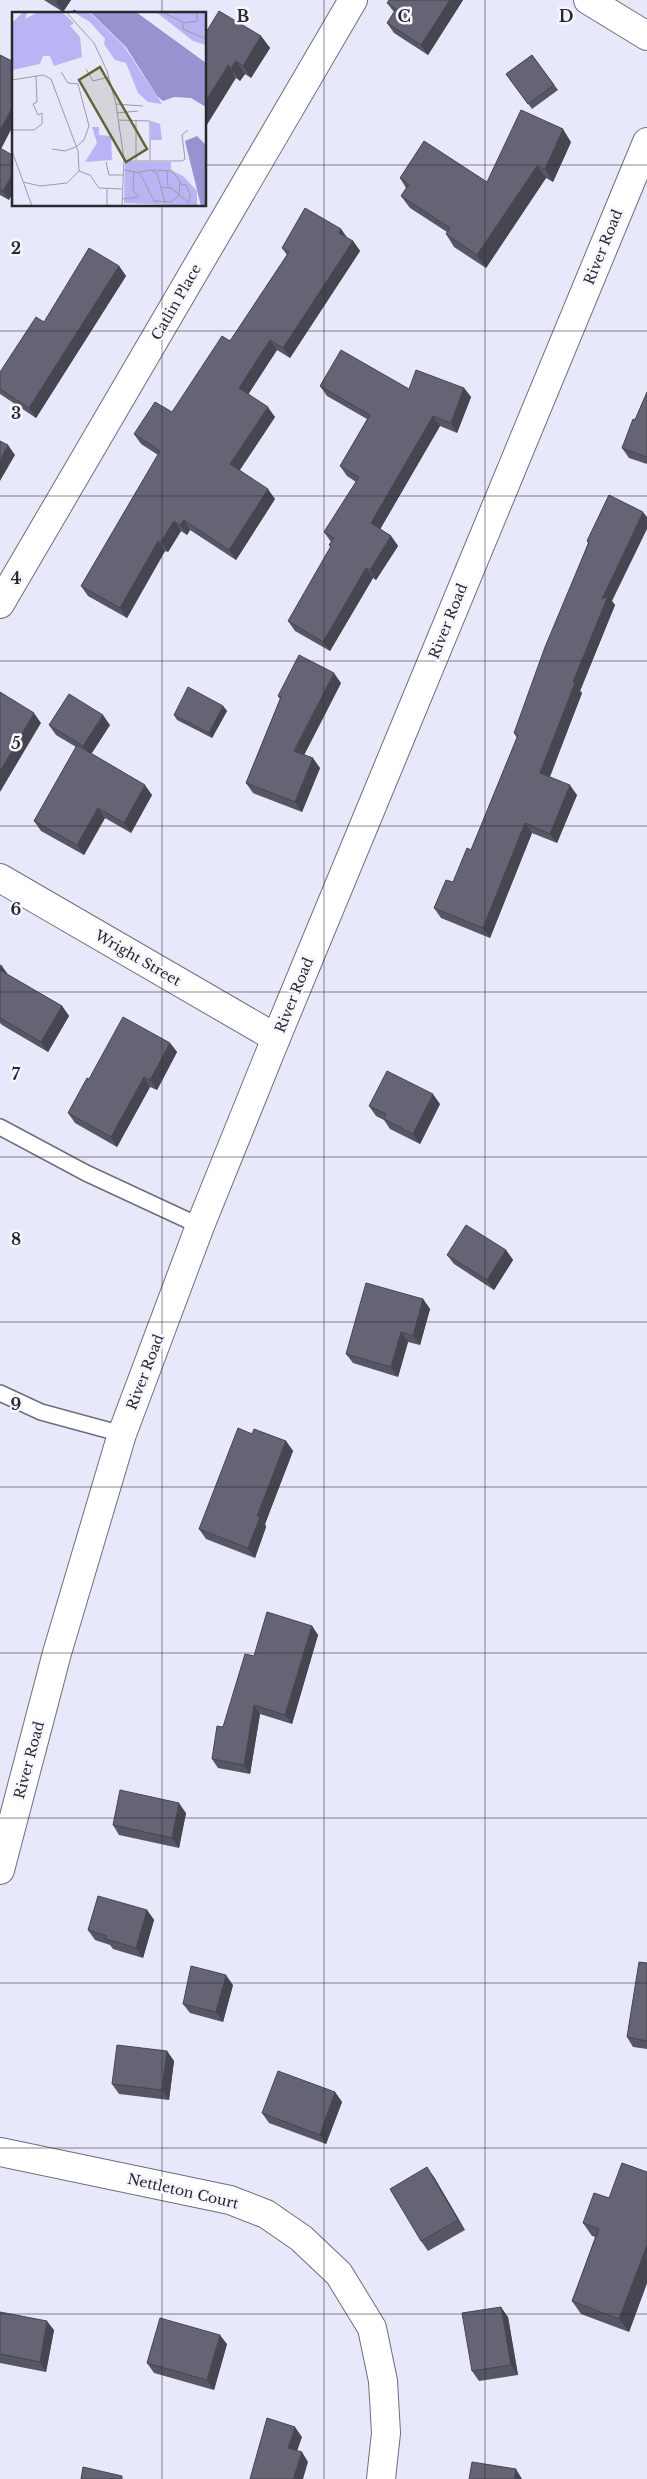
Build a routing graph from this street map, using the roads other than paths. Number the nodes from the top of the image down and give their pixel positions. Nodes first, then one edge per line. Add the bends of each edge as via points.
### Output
1 (353, 0) edge
2 (588, 0) edge
3 (647, 36) edge
4 (647, 142) edge
5 (0, 604) edge
6 (0, 878) edge
7 (276, 1038) junction
8 (0, 1127) edge
9 (200, 1226) junction
10 (0, 1393) edge
11 (122, 1434) junction
12 (0, 1870) edge
13 (0, 2152) edge
14 (380, 2479) edge

1 - 5 main road, Catlin Place
2 - 3 main road
4 - 7 main road, River Road
6 - 7 main road, Wright Street
7 - 9 main road, River Road
8 - 9 lane via 86,1173
9 - 11 main road, River Road
10 - 11 lane via 41,1412
11 - 12 main road, River Road via 57,1653
13 - 14 main road, Nettleton Court via 230,2200 266,2214 301,2238 339,2274 372,2328 383,2381 386,2432

